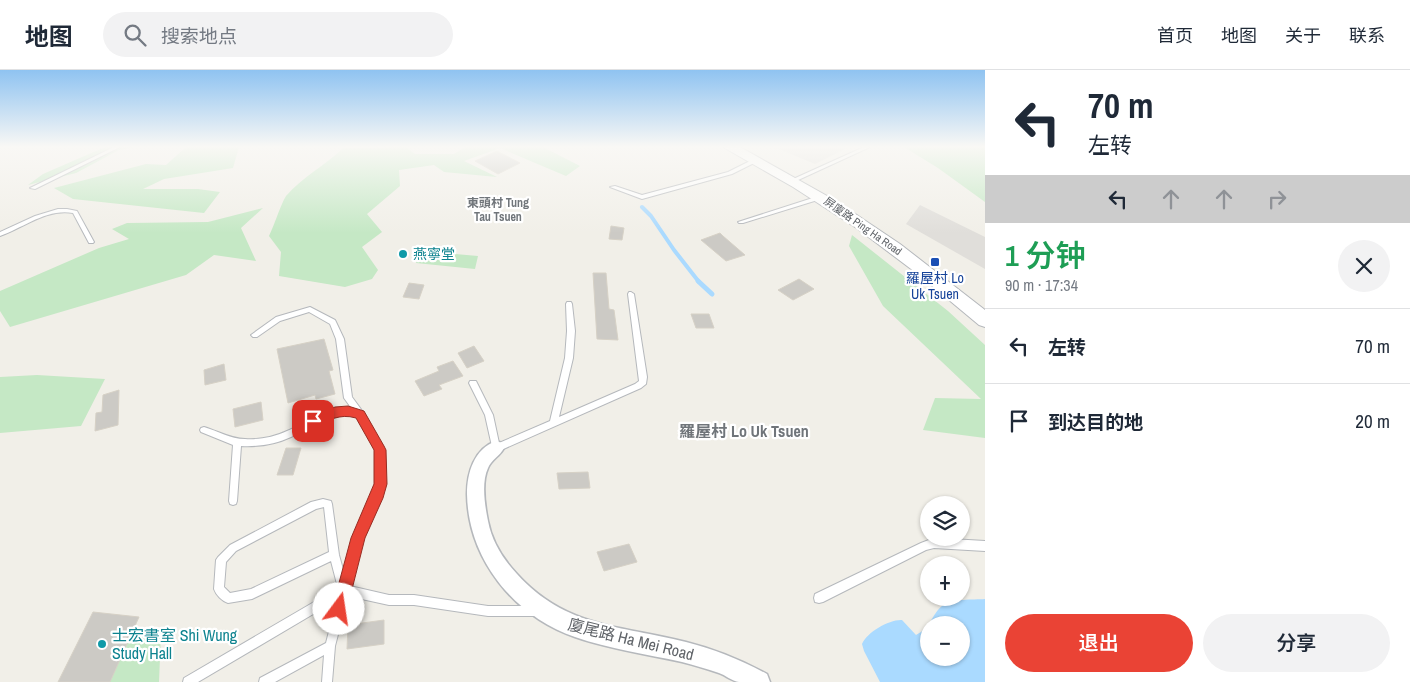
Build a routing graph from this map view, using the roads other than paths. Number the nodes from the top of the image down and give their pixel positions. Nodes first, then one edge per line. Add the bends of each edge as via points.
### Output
1 (59, 176) edge
2 (721, 176) edge
3 (786, 176) edge
4 (804, 176) edge
5 (794, 180) junction
6 (613, 187) dead end
7 (33, 188) dead end
8 (822, 197) junction
9 (741, 222) dead end
10 (0, 234) edge
11 (91, 242) dead end
12 (630, 294) dead end
13 (569, 304) dead end
14 (985, 320) edge
15 (255, 334) dead end
16 (473, 383) dead end
17 (360, 414) junction
18 (554, 422) junction
19 (204, 430) dead end
20 (237, 442) junction
21 (496, 448) junction
22 (233, 501) dead end
23 (985, 546) edge
24 (334, 555) junction
25 (344, 590) junction
26 (819, 598) dead end
27 (541, 611) junction
28 (330, 646) junction
29 (188, 682) edge
30 (264, 682) edge
31 (327, 682) edge
32 (760, 682) edge

1 - 7 lane
2 - 6 lane via 642,197
3 - 5 street, 屏廈路 Ping Ha Road
4 - 5 lane
5 - 8 street, 屏廈路 Ping Ha Road
8 - 9 lane
8 - 14 street, 屏廈路 Ping Ha Road via 931,274
10 - 11 lane via 56,210 69,209 75,212
12 - 18 lane via 643,382
13 - 18 lane via 569,358
15 - 17 lane via 278,319 310,309 333,322 340,339 348,398
16 - 21 lane via 489,415
17 - 20 lane via 348,410 326,414 288,435 263,441
17 - 25 lane via 380,450 381,484 358,538
18 - 21 lane
19 - 20 lane
20 - 22 lane
21 - 27 street, 廈尾路 Ha Mei Road via 481,463 478,475 476,499 480,526 500,569 523,598
23 - 26 lane via 934,543 924,546
24 - 24 lane via 328,504 323,502 234,548 221,560 219,589 228,598 252,594
24 - 25 lane
25 - 27 lane via 389,600 414,600 488,611
25 - 28 lane
25 - 29 lane
27 - 32 street, 廈尾路 Ha Mei Road via 591,632 715,661
28 - 30 lane
28 - 31 lane

